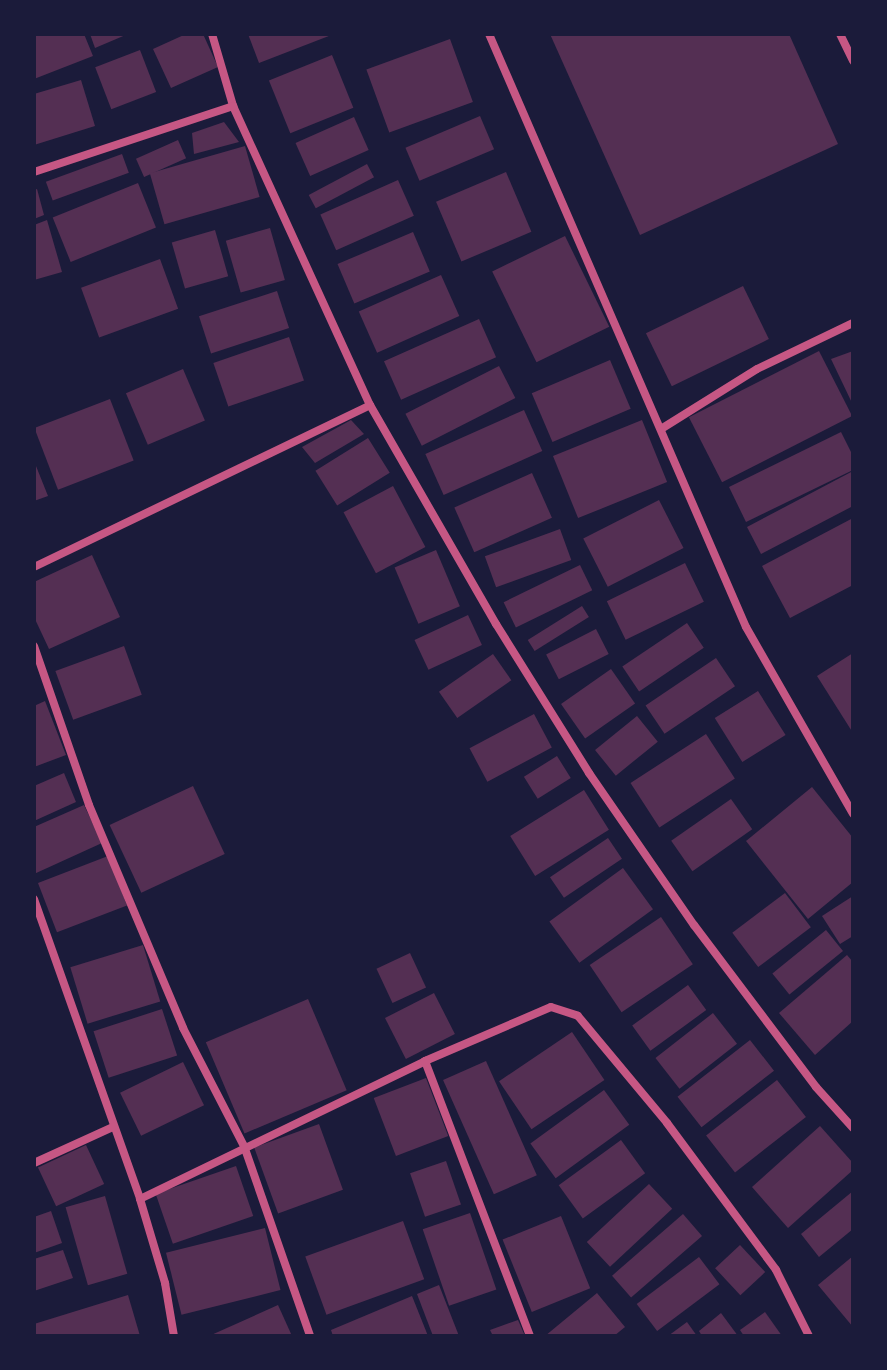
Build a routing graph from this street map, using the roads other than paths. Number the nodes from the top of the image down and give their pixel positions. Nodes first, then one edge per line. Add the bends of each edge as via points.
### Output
1 (212, 34) edge
2 (489, 34) edge
3 (840, 34) edge
4 (853, 61) edge
5 (233, 106) junction
6 (34, 172) edge
7 (853, 323) edge
8 (370, 405) junction
9 (661, 429) junction
10 (34, 567) edge
11 (34, 646) edge
12 (853, 814) edge
13 (34, 899) edge
14 (425, 1061) junction
15 (113, 1127) junction
16 (853, 1128) edge
17 (244, 1146) junction
18 (34, 1163) edge
19 (140, 1199) junction
20 (174, 1336) edge
21 (310, 1336) edge
22 (530, 1336) edge
23 (809, 1336) edge

1 - 5 street
2 - 9 street
3 - 4 street
5 - 6 street
5 - 8 street
7 - 9 street via 757,369
8 - 10 street
8 - 16 street via 589,773 694,925
9 - 12 street via 746,627
11 - 17 street via 89,805 183,1028
13 - 15 street
14 - 17 street
14 - 22 street
14 - 23 street via 551,1007 578,1016 667,1123 776,1270
15 - 18 street
15 - 19 street
17 - 19 street
17 - 21 street
19 - 20 street via 165,1283

